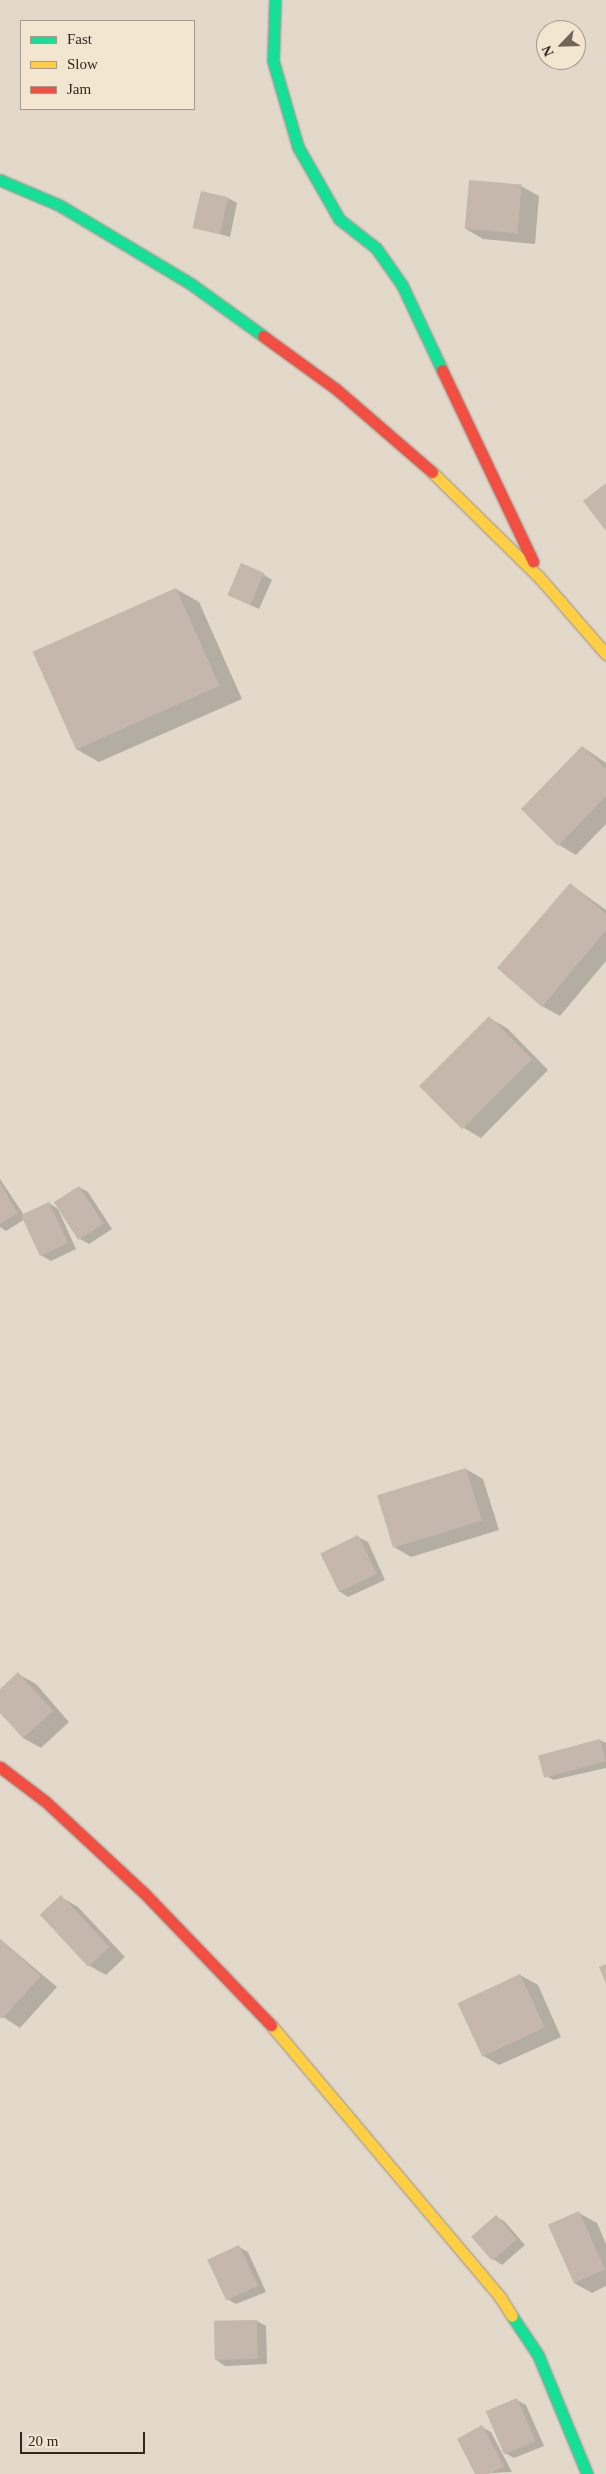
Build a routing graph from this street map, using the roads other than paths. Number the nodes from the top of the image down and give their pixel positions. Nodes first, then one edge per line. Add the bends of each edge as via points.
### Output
1 (275, 0) edge
2 (0, 180) edge
3 (540, 577) junction
4 (606, 654) edge
5 (0, 1767) edge
6 (587, 2474) edge

1 - 3 street via 273,61 298,147 339,218 376,248 402,285
2 - 3 street via 59,205 191,284 336,389 442,481
3 - 4 street
5 - 6 street via 45,1801 145,1894 276,2030 494,2290 538,2354

